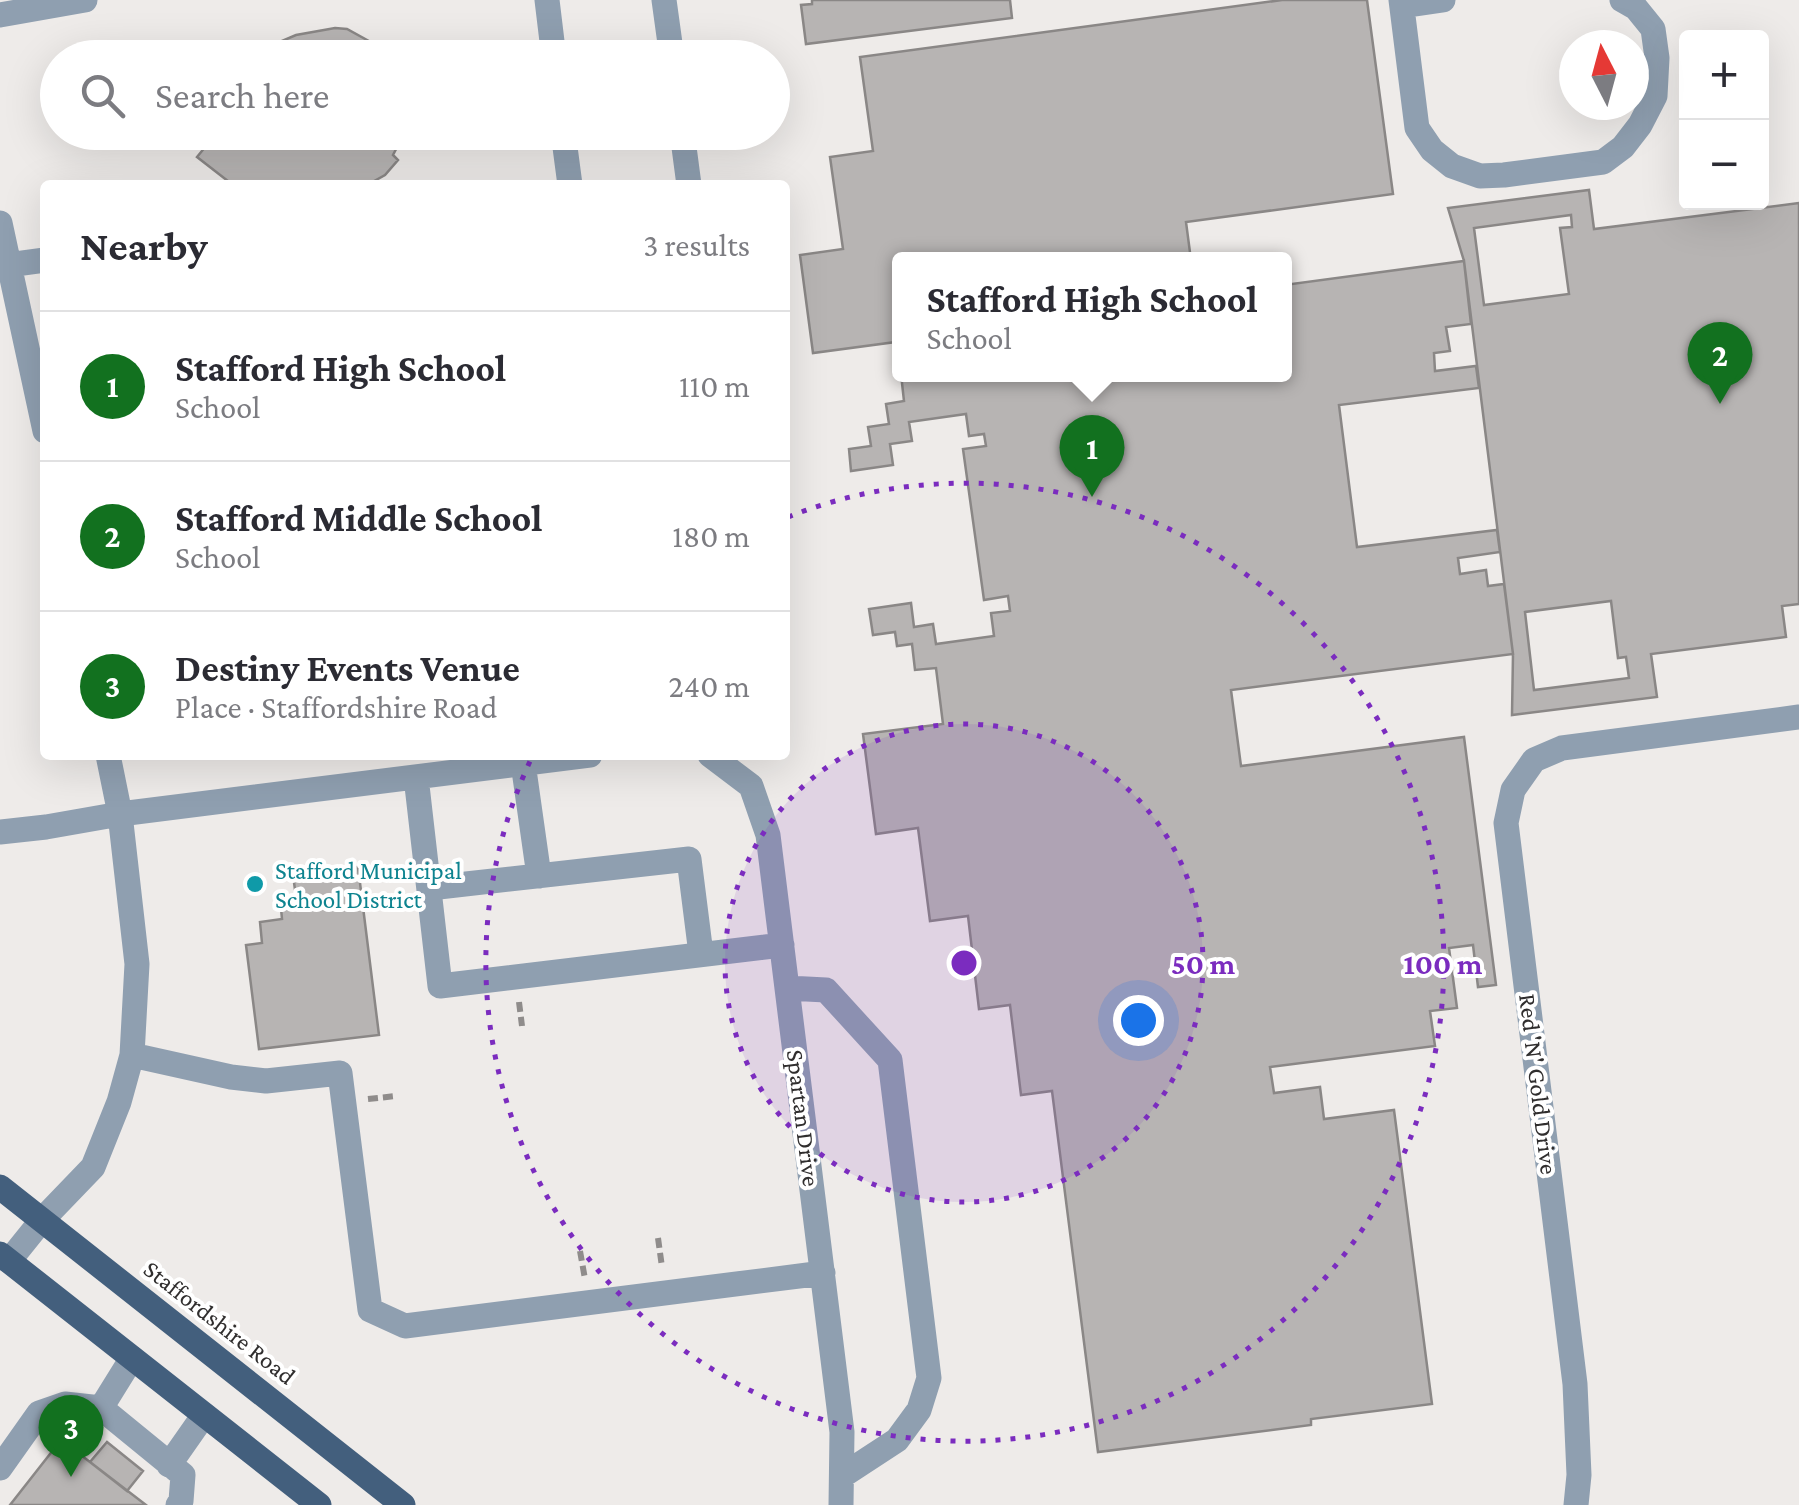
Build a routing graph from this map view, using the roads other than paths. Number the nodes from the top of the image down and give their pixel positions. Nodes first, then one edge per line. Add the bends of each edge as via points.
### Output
1 (85, 0) edge
2 (547, 0) edge
3 (664, 0) edge
4 (1443, 0) edge
5 (1622, 0) edge
6 (1401, 3) edge
7 (0, 15) edge
8 (552, 40) edge
9 (670, 40) edge
10 (566, 150) edge
11 (684, 150) edge
12 (569, 180) edge
13 (688, 180) edge
14 (0, 224) edge
15 (40, 261) edge
16 (8, 265) junction
17 (40, 409) edge
18 (1799, 717) edge
19 (109, 760) edge
20 (548, 760) edge
21 (718, 760) edge
22 (523, 763) junction
23 (416, 776) junction
24 (120, 814) junction
25 (0, 832) edge
26 (539, 876) junction
27 (430, 888) junction
28 (782, 945) junction
29 (701, 954) junction
30 (787, 988) junction
31 (132, 1054) junction
32 (0, 1186) edge
33 (42, 1220) junction
34 (4, 1258) edge
35 (823, 1273) junction
36 (132, 1358) junction
37 (100, 1408) junction
38 (204, 1414) junction
39 (169, 1465) junction
40 (0, 1468) edge
41 (842, 1476) junction
42 (178, 1505) edge
43 (319, 1505) edge
44 (403, 1505) edge
45 (841, 1505) edge
46 (1576, 1505) edge

1 - 7 street
2 - 8 street
3 - 9 street
4 - 6 street
5 - 6 street via 1653,30 1656,58 1655,96 1623,147 1603,162 1480,176 1452,166 1417,128
10 - 12 street
11 - 13 street
14 - 16 street
15 - 16 street
16 - 17 street
18 - 46 street, Red 'N' Gold Drive via 1562,748 1534,760 1512,790 1506,823 1576,1384
19 - 24 street
20 - 22 street
21 - 28 street, Spartan Drive via 751,786 757,802 768,834
22 - 23 street
22 - 26 street
23 - 24 street
23 - 27 street
24 - 25 street
24 - 31 street via 137,964
26 - 27 street
26 - 29 street via 688,860
27 - 29 street via 440,986
28 - 29 street
28 - 30 street, Spartan Drive
30 - 35 street, Spartan Drive
30 - 41 street via 826,990 890,1060 929,1378 897,1440
31 - 33 street via 93,1167
31 - 35 street via 266,1081 340,1073 370,1310 405,1326
32 - 33 main road, Staffordshire Road
33 - 34 street
33 - 44 main road, Staffordshire Road
34 - 36 main road
35 - 41 street, Spartan Drive
36 - 37 street
36 - 38 main road
37 - 39 street
37 - 40 street via 66,1404 40,1413
38 - 39 street
38 - 43 main road
39 - 42 street via 183,1476
41 - 45 street, Spartan Drive

